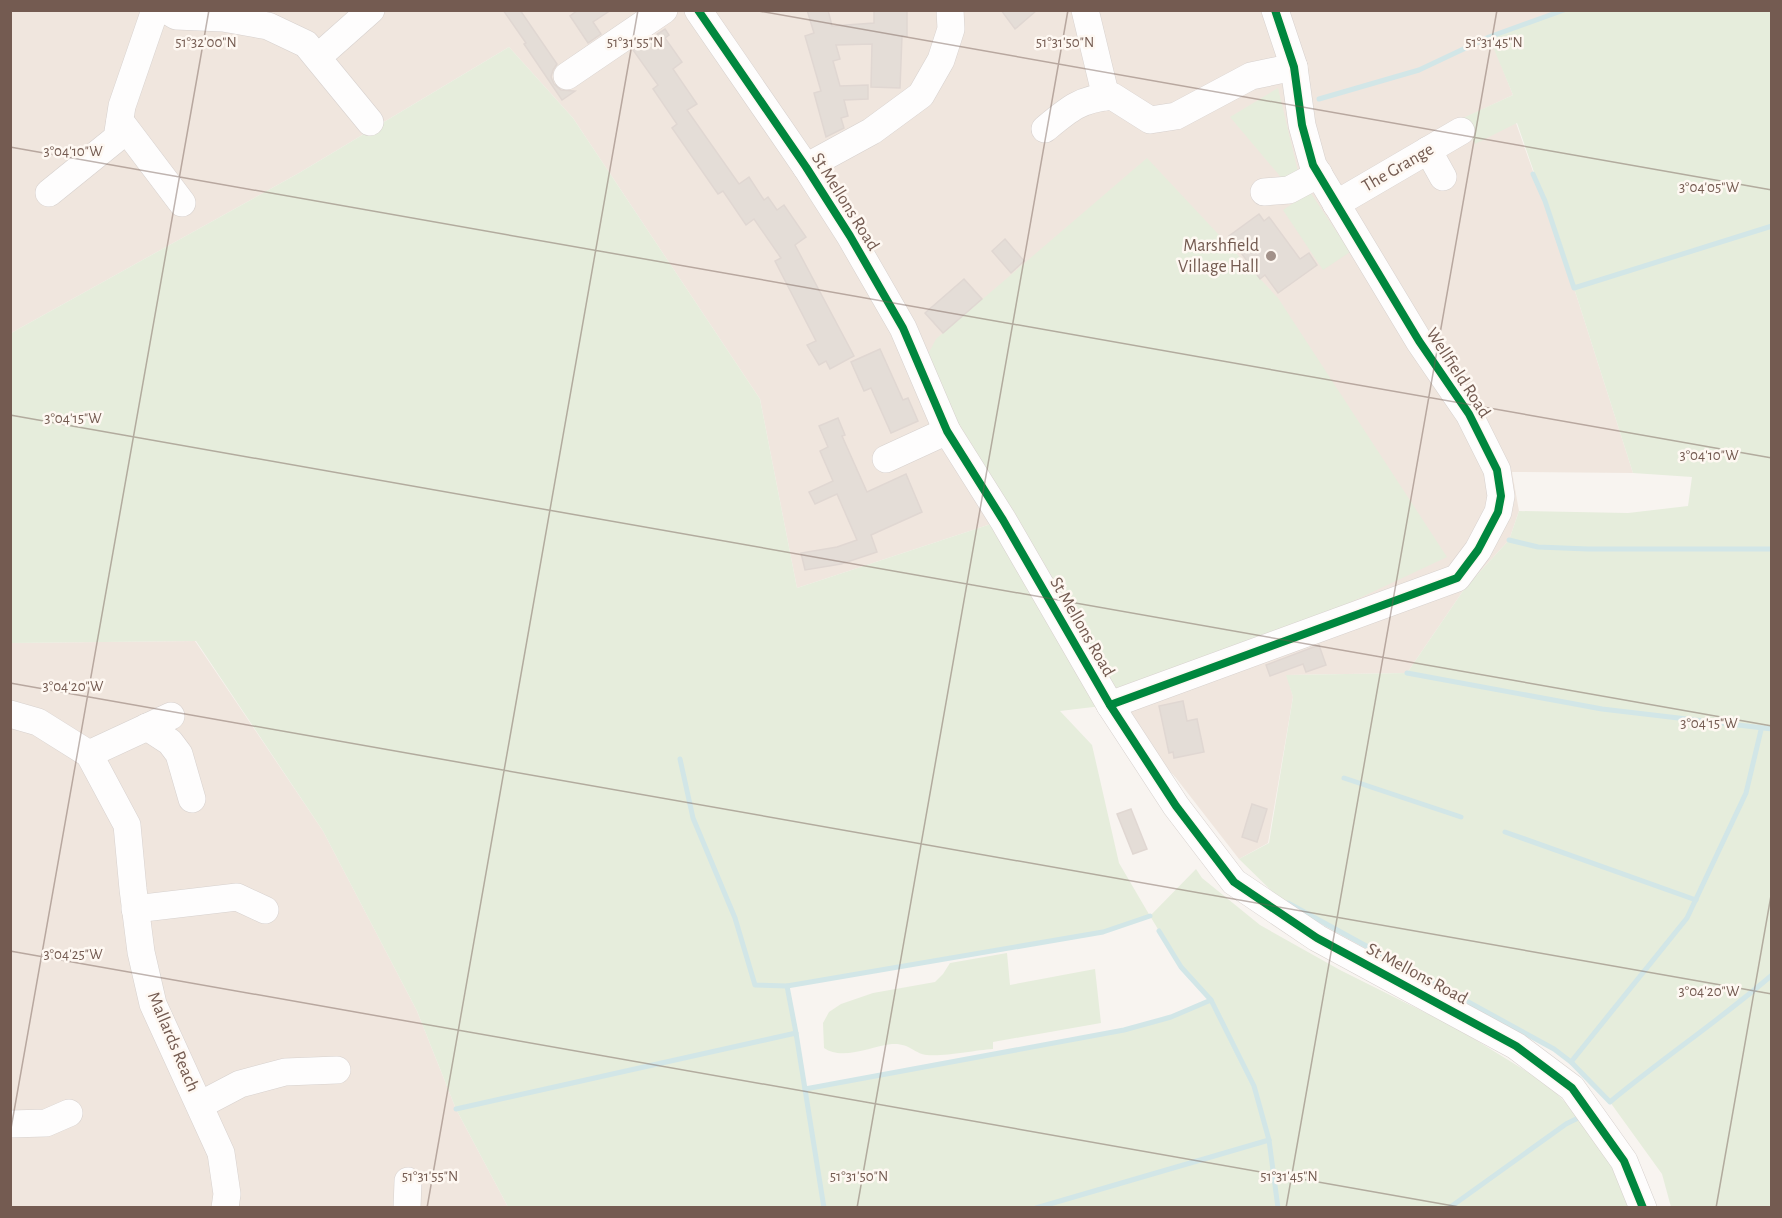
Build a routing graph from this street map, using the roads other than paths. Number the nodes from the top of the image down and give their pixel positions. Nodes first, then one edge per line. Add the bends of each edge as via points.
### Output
1 (155, 10) edge
2 (166, 10) edge
3 (371, 10) edge
4 (664, 10) edge
5 (698, 10) edge
6 (950, 10) edge
7 (1084, 10) edge
8 (1275, 10) edge
9 (233, 15) edge
10 (318, 57) junction
11 (1294, 67) junction
12 (567, 76) dead end
13 (1106, 97) junction
14 (120, 121) junction
15 (370, 122) dead end
16 (1045, 129) dead end
17 (1461, 131) dead end
18 (1428, 150) junction
19 (806, 167) junction
20 (1318, 174) junction
21 (1443, 177) dead end
22 (1264, 192) dead end
23 (49, 193) dead end
24 (182, 203) dead end
25 (1336, 204) junction
26 (947, 431) junction
27 (886, 459) dead end
28 (1110, 705) junction
29 (10, 714) edge
30 (171, 716) dead end
31 (147, 727) junction
32 (89, 754) junction
33 (192, 799) dead end
34 (135, 909) junction
35 (265, 910) dead end
36 (337, 1070) dead end
37 (200, 1105) junction
38 (69, 1113) dead end
39 (10, 1124) edge
40 (408, 1181) dead end
41 (225, 1208) edge
42 (407, 1208) edge
43 (1643, 1208) edge

1 - 14 street
2 - 9 street via 176,16
3 - 10 street
4 - 12 street
5 - 19 street, St Mellons Road
6 - 19 street via 951,29 941,60 921,95 872,131
7 - 13 street
8 - 11 street, Wellfield Road
9 - 10 street via 306,44
10 - 15 street
11 - 13 street via 1251,76 1176,116 1150,120 1112,96
11 - 20 street, Wellfield Road via 1302,125
13 - 16 street via 1072,106
14 - 23 street via 117,138
14 - 24 street
17 - 18 street, The Grange
18 - 21 street
18 - 25 street, The Grange
19 - 26 street, St Mellons Road via 903,328
20 - 22 street via 1289,190
20 - 25 street, Wellfield Road
25 - 28 street, Wellfield Road via 1419,341 1469,414 1497,470 1501,496 1490,531 1457,578
26 - 27 street
26 - 28 street, St Mellons Road
28 - 43 street, St Mellons Road via 1176,806 1234,882 1317,938 1516,1046 1572,1088 1623,1161
29 - 32 street, Mallards Reach via 38,722
30 - 31 street
31 - 32 street
31 - 33 street via 170,742 179,754
32 - 34 street, Mallards Reach via 127,825
34 - 35 street via 237,897
34 - 37 street, Mallards Reach via 153,1004
36 - 37 street, Mallards Reach via 285,1072 240,1084
37 - 41 street, Mallards Reach via 221,1153 227,1194
38 - 39 street via 45,1123
40 - 42 street

